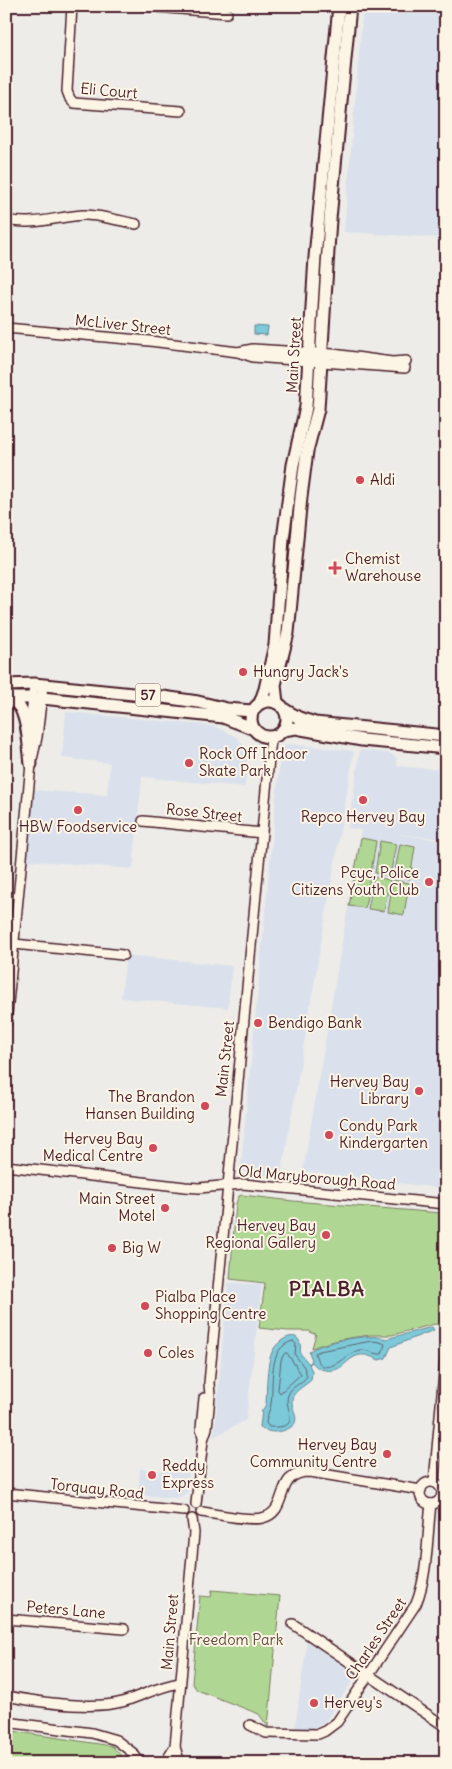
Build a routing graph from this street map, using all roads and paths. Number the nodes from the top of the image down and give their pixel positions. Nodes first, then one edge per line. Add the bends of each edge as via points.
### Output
1 (72, 6) edge
2 (144, 6) edge
3 (339, 6) edge
4 (350, 6) edge
5 (227, 14) dead end
6 (181, 111) dead end
7 (6, 220) edge
8 (136, 224) dead end
9 (6, 328) edge
10 (309, 357) junction
11 (322, 357) junction
12 (406, 364) dead end
13 (6, 685) edge
14 (38, 685) junction
15 (37, 698) junction
16 (6, 699) edge
17 (281, 706) junction
18 (256, 707) junction
19 (252, 728) junction
20 (283, 730) junction
21 (446, 736) edge
22 (271, 738) junction
23 (446, 748) edge
24 (32, 764) junction
25 (143, 821) dead end
26 (262, 833) junction
27 (14, 944) junction
28 (124, 955) dead end
29 (6, 1024) edge
30 (6, 1166) edge
31 (228, 1185) junction
32 (446, 1204) edge
33 (446, 1350) edge
34 (434, 1482) junction
35 (421, 1490) junction
36 (6, 1493) edge
37 (444, 1496) edge
38 (431, 1504) junction
39 (198, 1508) junction
40 (184, 1511) junction
41 (192, 1520) junction
42 (6, 1619) edge
43 (293, 1624) dead end
44 (124, 1629) dead end
45 (369, 1675) junction
46 (180, 1683) junction
47 (6, 1696) edge
48 (6, 1722) edge
49 (250, 1725) dead end
50 (446, 1727) edge
51 (175, 1747) junction
52 (140, 1763) edge
53 (165, 1763) edge
54 (180, 1763) edge

1 - 6 street, Eli Court via 67,91 74,103
2 - 5 street
3 - 10 main road, Main Street via 315,257
4 - 11 main road, Main Street via 330,219
7 - 8 street via 42,222 84,214
9 - 10 street, McLiver Street via 150,341 238,352 253,358
10 - 11 street, McLiver Street
10 - 18 main road, Main Street via 306,407 283,539 275,645 265,689
11 - 12 street, McLiver Street
11 - 17 main road, Main Street via 318,409 300,496 288,633 275,685
13 - 14 main road, 57
14 - 15 street
14 - 18 main road, 57 via 163,697 227,709
15 - 16 main road, 57
15 - 19 main road, 57 via 223,717
15 - 24 street via 37,737
16 - 24 main road via 20,707
17 - 18 main road, 57 via 265,701
17 - 20 main road via 287,720
17 - 21 main road, 57 via 299,718 315,722
18 - 19 main road via 250,722
19 - 22 main road, 57 via 260,736
20 - 22 main road
20 - 23 main road via 296,728
22 - 26 street, Main Street
24 - 27 street
25 - 26 street, Rose Street
26 - 31 street, Main Street
27 - 28 street
27 - 29 street
30 - 31 street, Old Maryborough Road via 185,1187
31 - 32 street, Old Maryborough Road
31 - 39 street, Main Street
33 - 34 street
34 - 35 street via 425,1484
34 - 37 street
35 - 38 street via 422,1498
35 - 39 street via 301,1472 291,1477 278,1506 267,1516 255,1518
36 - 40 street, Torquay Road
37 - 38 street
38 - 45 street, Charles Street via 421,1594
39 - 40 street via 189,1504
39 - 41 street via 197,1518
40 - 41 street
41 - 46 street, Main Street via 194,1533
42 - 44 street, Peters Lane
43 - 45 street
45 - 49 street, Charles Street via 337,1722 318,1734 266,1733
45 - 50 street
46 - 47 street via 105,1705
46 - 51 street, Main Street
48 - 52 street via 116,1740
51 - 53 street, Main Street
51 - 54 street, Main Street

